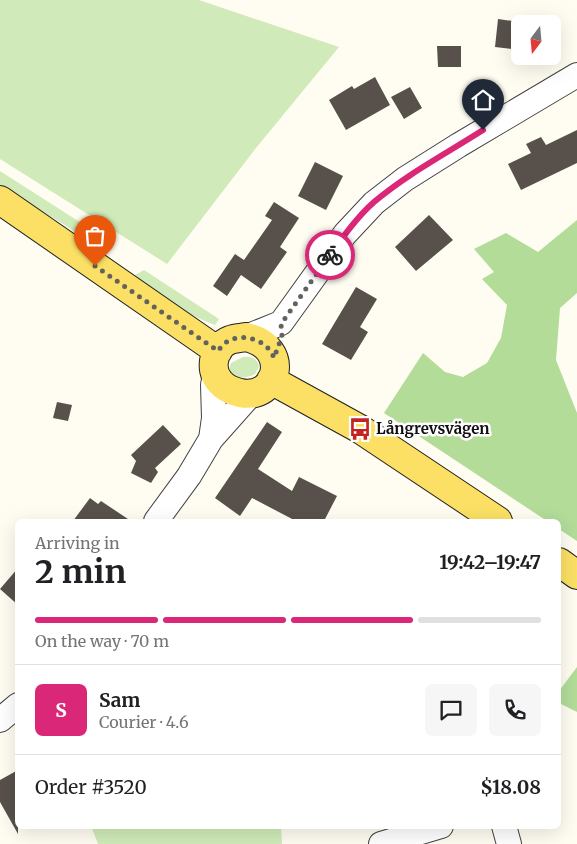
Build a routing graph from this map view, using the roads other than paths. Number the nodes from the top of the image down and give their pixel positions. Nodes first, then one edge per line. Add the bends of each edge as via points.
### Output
1 (577, 75) edge
2 (0, 200) edge
3 (281, 324) junction
4 (246, 337) junction
5 (217, 362) junction
6 (265, 377) junction
7 (211, 439) junction
8 (158, 519) edge
9 (495, 519) edge
10 (561, 563) edge
11 (577, 575) edge
12 (15, 708) edge
13 (0, 720) edge
14 (430, 829) edge
15 (505, 829) edge
16 (381, 844) edge
17 (509, 844) edge

1 - 3 street via 405,179 374,203 345,234
2 - 5 main road
3 - 4 street
3 - 6 street via 282,336
4 - 5 main road via 230,340
4 - 6 main road via 263,344 271,352
5 - 6 main road via 219,381 233,391
5 - 7 street
6 - 7 street
6 - 9 main road via 360,429
7 - 8 street via 190,476
10 - 11 main road
12 - 13 street
14 - 16 street
15 - 17 street

